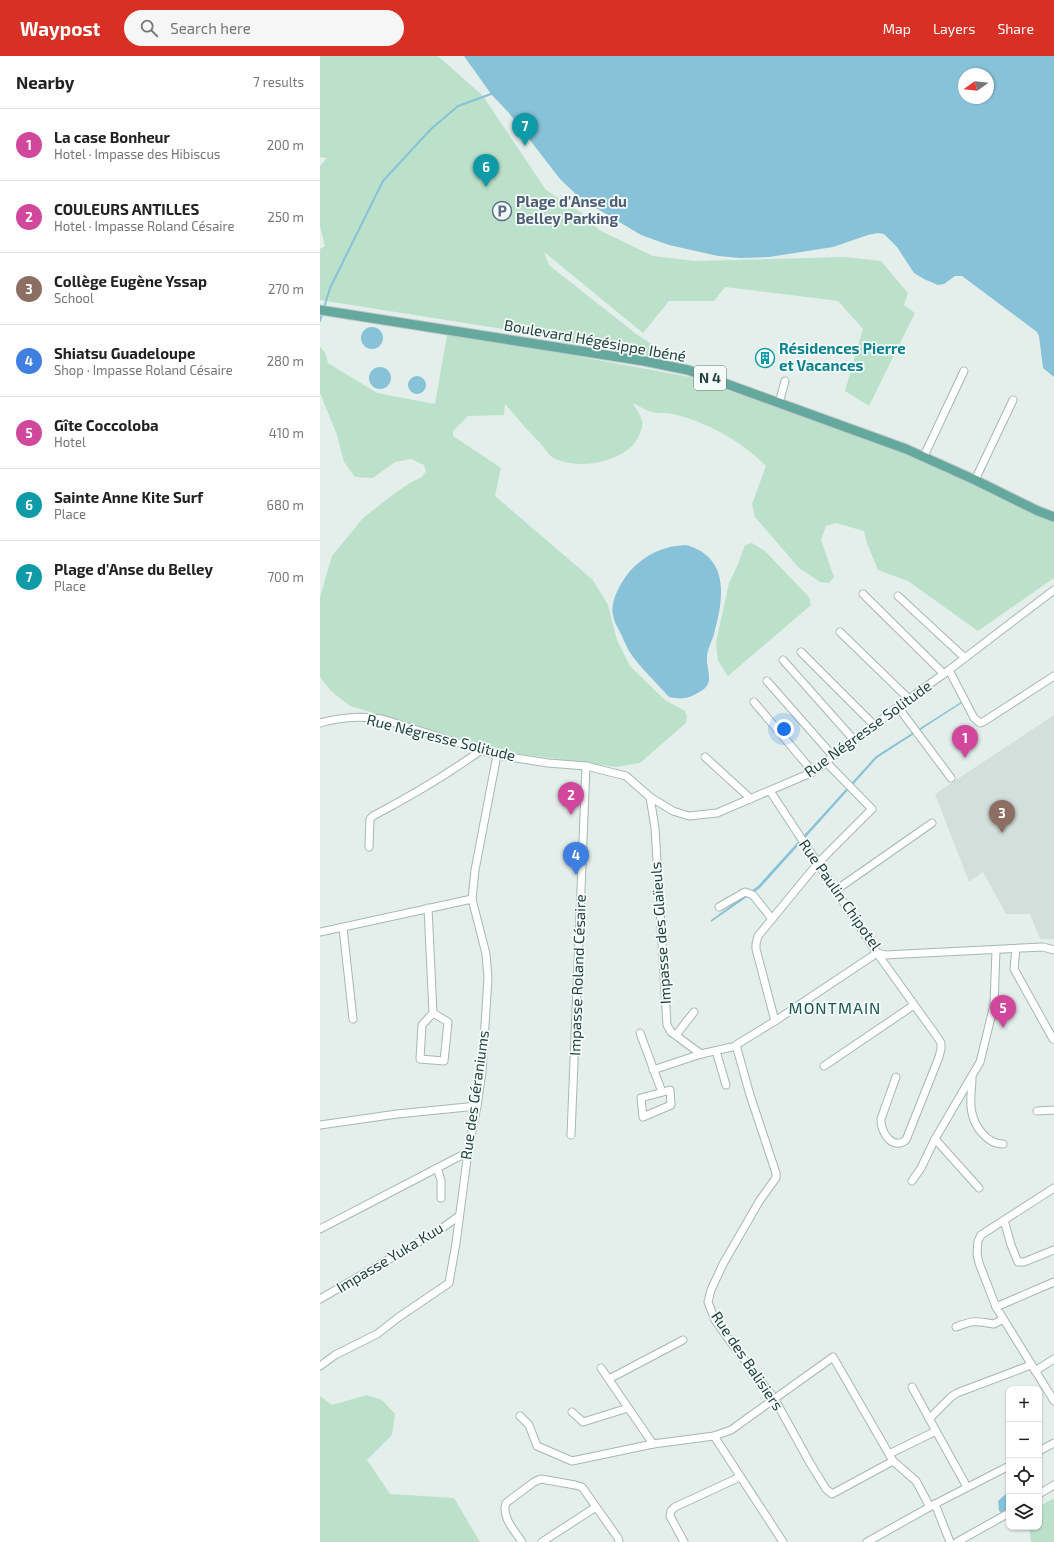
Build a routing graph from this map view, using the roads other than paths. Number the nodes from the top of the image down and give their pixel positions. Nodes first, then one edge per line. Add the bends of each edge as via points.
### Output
1 (320, 310) edge
2 (964, 370) dead end
3 (785, 381) dead end
4 (1013, 400) dead end
5 (780, 403) junction
6 (924, 456) junction
7 (975, 480) junction
8 (1054, 517) edge
9 (1054, 590) edge
10 (863, 594) dead end
11 (898, 596) dead end
12 (840, 632) dead end
13 (801, 652) dead end
14 (965, 658) junction
15 (783, 660) dead end
16 (946, 672) junction
17 (1054, 676) edge
18 (767, 681) dead end
19 (910, 699) junction
20 (754, 702) dead end
21 (898, 707) junction
22 (320, 723) edge
23 (874, 725) junction
24 (854, 740) junction
25 (480, 750) junction
26 (497, 755) junction
27 (833, 756) junction
28 (705, 757) dead end
29 (826, 762) junction
30 (586, 766) junction
31 (813, 772) junction
32 (951, 778) dead end
33 (770, 791) junction
34 (650, 798) junction
35 (751, 799) junction
36 (932, 823) dead end
37 (369, 847) dead end
38 (818, 863) junction
39 (836, 890) junction
40 (472, 899) junction
41 (719, 907) dead end
42 (428, 908) junction
43 (772, 919) junction
44 (343, 928) junction
45 (320, 932) edge
46 (1016, 949) junction
47 (996, 950) junction
48 (1054, 950) edge
49 (877, 953) junction
50 (914, 1005) junction
51 (694, 1012) dead end
52 (433, 1013) junction
53 (353, 1019) dead end
54 (775, 1021) junction
55 (640, 1033) dead end
56 (676, 1035) junction
57 (1053, 1039) edge
58 (732, 1046) dead end
59 (716, 1051) junction
60 (701, 1054) junction
61 (824, 1066) dead end
62 (653, 1070) junction
63 (896, 1078) dead end
64 (972, 1078) junction
65 (726, 1085) dead end
66 (662, 1092) junction
67 (477, 1106) junction
68 (1054, 1110) edge
69 (1037, 1111) dead end
70 (320, 1125) edge
71 (571, 1135) dead end
72 (935, 1139) junction
73 (1003, 1144) dead end
74 (468, 1152) junction
75 (437, 1168) junction
76 (912, 1181) dead end
77 (979, 1188) dead end
78 (1054, 1188) edge
79 (441, 1198) dead end
80 (459, 1216) junction
81 (1004, 1220) junction
82 (320, 1229) edge
83 (1054, 1250) edge
84 (1054, 1282) edge
85 (320, 1299) edge
86 (996, 1307) junction
87 (1003, 1319) junction
88 (956, 1327) dead end
89 (683, 1340) dead end
90 (1054, 1359) edge
91 (320, 1366) edge
92 (601, 1368) dead end
93 (1033, 1368) junction
94 (608, 1379) junction
95 (912, 1387) dead end
96 (774, 1398) junction
97 (1054, 1401) edge
98 (628, 1408) junction
99 (572, 1412) dead end
100 (520, 1416) dead end
101 (929, 1419) junction
102 (936, 1430) junction
103 (714, 1436) junction
104 (1054, 1443) edge
105 (653, 1444) junction
106 (1042, 1449) edge
107 (889, 1454) junction
108 (893, 1461) junction
109 (1006, 1468) edge
110 (740, 1477) junction
111 (1054, 1485) edge
112 (967, 1487) junction
113 (1042, 1492) edge
114 (932, 1505) junction
115 (596, 1507) junction
116 (1006, 1515) edge
117 (522, 1542) edge
118 (542, 1542) edge
119 (619, 1542) edge
120 (684, 1542) edge
121 (782, 1542) edge
122 (867, 1542) edge
123 (950, 1542) edge
124 (957, 1542) edge

1 - 5 main road, Boulevard Hégésippe Ibéné / N 4 via 644,361 688,370
2 - 6 street
3 - 5 street
4 - 7 street
5 - 6 main road, Boulevard Hégésippe Ibéné / N 4
6 - 7 main road, Boulevard Hégésippe Ibéné / N 4
7 - 8 main road, Boulevard Hégésippe Ibéné / N 4
9 - 14 street, Rue Négresse Solitude
10 - 16 street
11 - 14 street
12 - 19 street
13 - 23 street
14 - 16 street, Rue Négresse Solitude
15 - 24 street
16 - 17 street via 974,718 980,723
16 - 19 street, Rue Négresse Solitude
18 - 27 street
19 - 21 street, Rue Négresse Solitude
20 - 31 street
21 - 23 street, Rue Négresse Solitude
21 - 32 street
22 - 25 street, Rue Négresse Solitude via 340,718 382,719
23 - 24 street, Rue Négresse Solitude
24 - 27 street, Rue Négresse Solitude
25 - 26 street, Rue Négresse Solitude
25 - 37 street via 432,784 373,816 370,819
26 - 30 street, Rue Négresse Solitude
26 - 40 street, Rue des Géraniums via 475,870
27 - 29 street, Rue Négresse Solitude
28 - 35 street
29 - 31 street, Rue Négresse Solitude
29 - 38 street via 872,809
30 - 34 street, Rue Négresse Solitude via 626,776
30 - 71 street, Impasse Roland Césaire
31 - 33 street, Rue Négresse Solitude
33 - 35 street, Rue Négresse Solitude
33 - 38 street, Rue Paulin Chipotel
34 - 35 street, Rue Négresse Solitude via 673,811 689,816 717,815
34 - 56 street, Impasse des Glaïeuls via 655,828 667,1025
36 - 39 street
38 - 39 street, Rue Paulin Chipotel
38 - 43 street
39 - 49 street, Rue Paulin Chipotel
40 - 42 street
40 - 67 street, Rue des Géraniums via 486,954 488,978 482,1072
41 - 43 street via 745,892 753,895
42 - 44 street
42 - 52 street
43 - 54 street via 758,936 756,944
44 - 45 street
44 - 53 street
46 - 47 street, Rue Paulin Chipotel
46 - 48 street, Rue Paulin Chipotel via 1043,947
46 - 57 street via 1014,969
47 - 49 street, Rue Paulin Chipotel via 885,955
47 - 64 street via 994,1005 980,1062
49 - 50 street
49 - 54 street
50 - 61 street
50 - 63 street via 938,1038 941,1049 906,1140 900,1143 890,1141 881,1123
51 - 56 street
52 - 52 street via 422,1025 420,1059 444,1060 448,1022
54 - 96 street, Rue des Balisiers via 736,1045 774,1164 776,1178 760,1200 723,1264 708,1302 715,1320
55 - 62 street
56 - 60 street, Impasse des Glaïeuls
58 - 59 street
59 - 60 street
59 - 65 street
60 - 62 street
62 - 66 street
64 - 72 street
64 - 73 street via 971,1112 975,1122 989,1140
66 - 66 street via 670,1090 671,1105 643,1117 641,1098
67 - 70 street
67 - 74 street, Rue des Géraniums
68 - 69 street
72 - 76 street
72 - 77 street
74 - 75 street
74 - 80 street, Rue des Géraniums
75 - 79 street via 441,1180
75 - 82 street
78 - 81 street
80 - 85 street, Impasse Yuka Kuu via 424,1240
80 - 91 street, Rue des Géraniums via 449,1283 377,1334 335,1355
81 - 83 street via 1010,1245 1018,1262
81 - 86 street via 981,1236 977,1248 979,1262
84 - 86 street
86 - 87 street
87 - 88 street via 994,1324 971,1321
87 - 93 street
89 - 94 street
90 - 93 street
92 - 94 street
93 - 97 street
93 - 101 street via 956,1394
94 - 98 street
95 - 101 street
96 - 103 street via 731,1430
96 - 107 street via 834,1357
96 - 108 street, Rue des Balisiers via 810,1463 832,1494
98 - 99 street via 583,1422
98 - 105 street
100 - 105 street via 529,1425 537,1446 572,1461
101 - 102 street
102 - 107 street
102 - 112 street
103 - 105 street
103 - 110 street
104 - 106 street
107 - 108 street
108 - 114 street via 916,1481
109 - 112 street
110 - 120 street via 671,1511 670,1516
110 - 121 street
111 - 113 street
112 - 114 street
114 - 122 street
114 - 123 street
115 - 117 street via 582,1487 545,1479 537,1480 504,1508 505,1515
115 - 118 street
115 - 119 street
116 - 124 street

